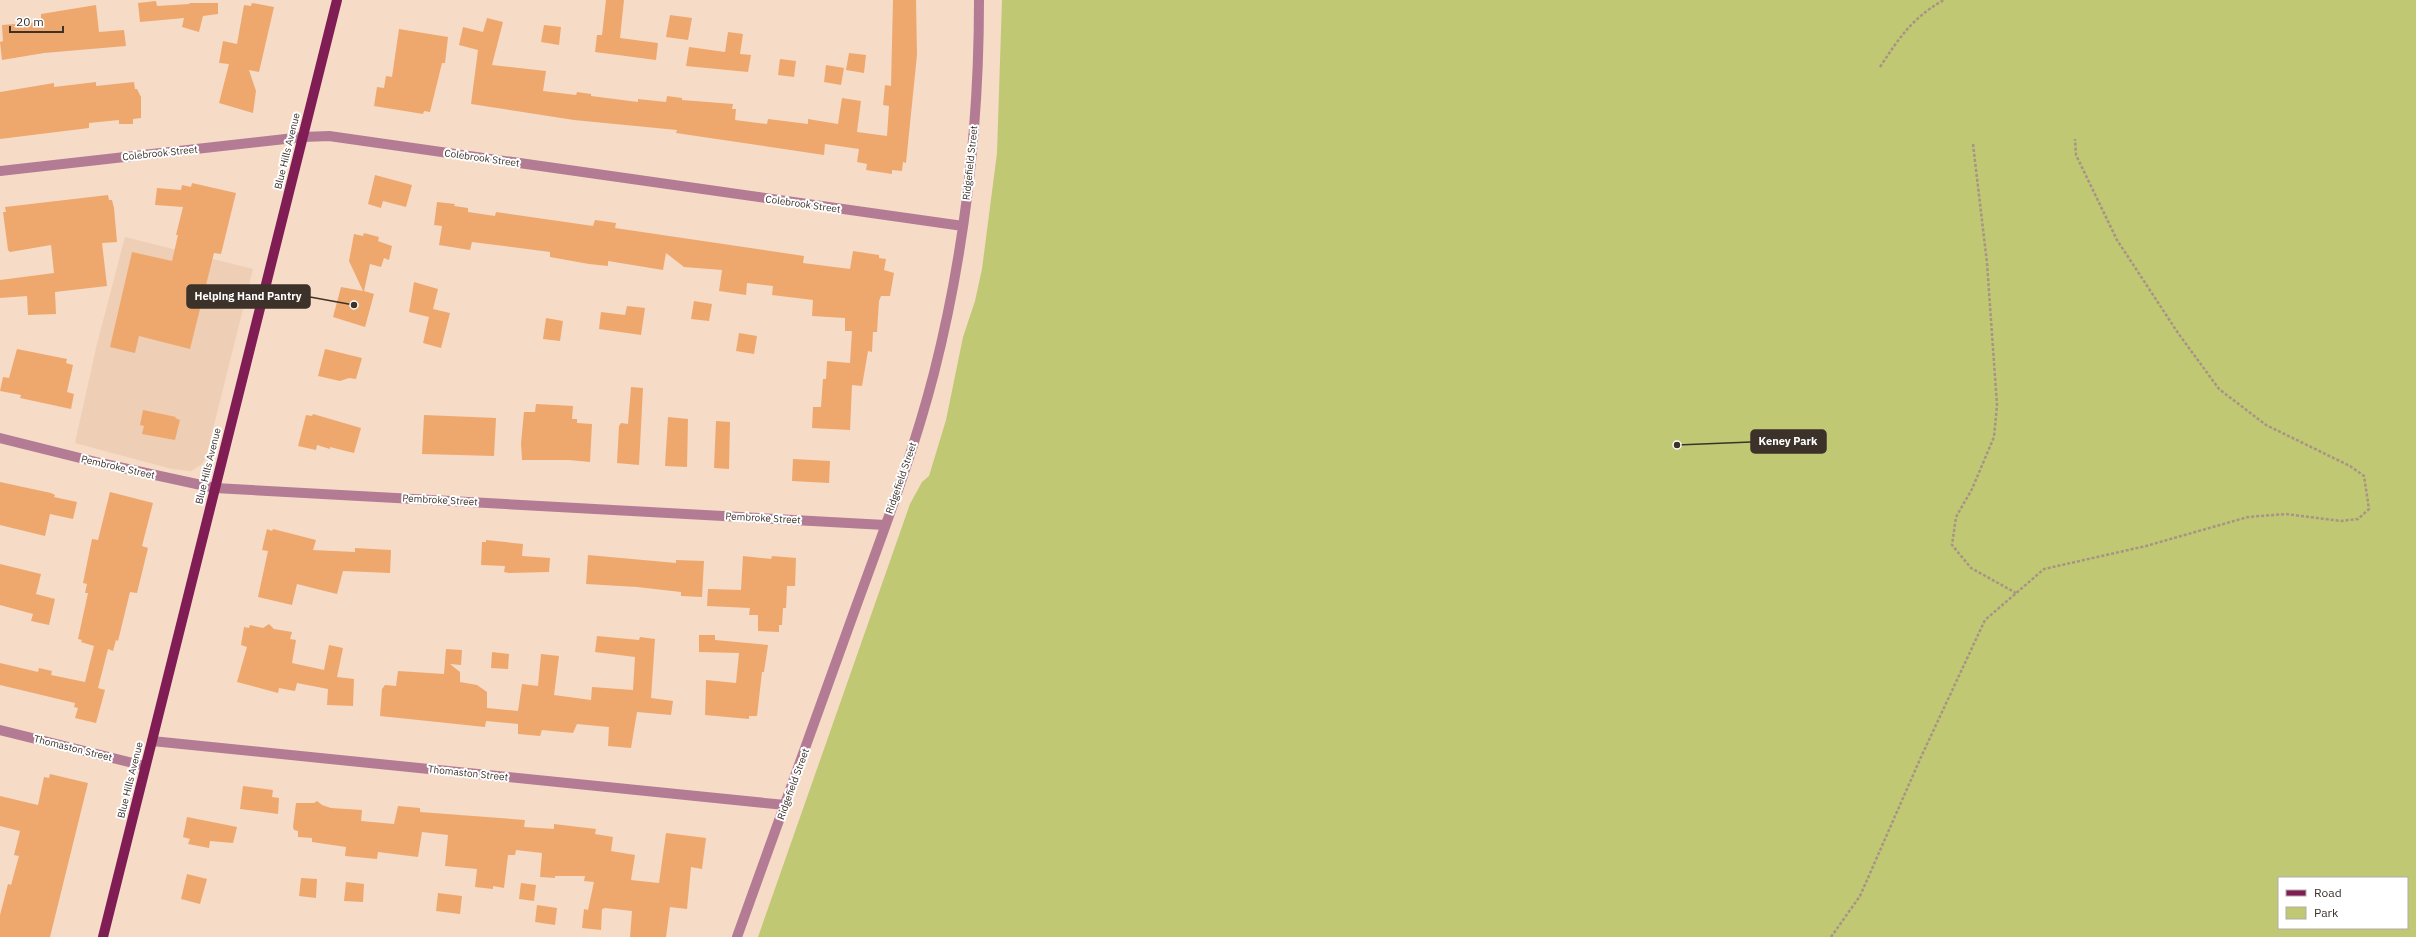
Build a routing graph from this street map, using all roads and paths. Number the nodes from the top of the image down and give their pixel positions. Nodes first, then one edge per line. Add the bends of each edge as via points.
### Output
1 (337, 0) edge
2 (979, 0) edge
3 (1944, 0) edge
4 (1880, 67) dead end
5 (303, 137) junction
6 (2075, 139) dead end
7 (1973, 144) dead end
8 (0, 171) edge
9 (963, 226) junction
10 (0, 438) edge
11 (215, 488) junction
12 (885, 525) junction
13 (2016, 593) junction
14 (0, 730) edge
15 (152, 741) junction
16 (145, 766) junction
17 (785, 805) junction
18 (103, 937) edge
19 (737, 937) edge
20 (1831, 937) edge

1 - 5 main road, Blue Hills Avenue
2 - 9 street, Ridgefield Street via 976,112
3 - 4 path via 1927,10 1902,33
5 - 8 street, Colebrook Street
5 - 9 street, Colebrook Street via 329,136
5 - 11 main road, Blue Hills Avenue
6 - 13 path via 2076,155 2117,240 2178,333 2219,389 2266,425 2350,466 2364,476 2369,509 2358,519 2341,522 2286,514 2248,517 2146,546 2044,569
7 - 13 path via 1987,263 1997,406 1994,438 1972,489 1956,517 1952,545 1971,568
9 - 12 street, Ridgefield Street via 934,374 907,464
10 - 11 street, Pembroke Street
11 - 12 street, Pembroke Street
11 - 15 main road, Blue Hills Avenue
12 - 17 street, Ridgefield Street
13 - 20 path via 1985,620 1920,757 1860,896
14 - 16 street, Thomaston Street
15 - 16 main road, Blue Hills Avenue
15 - 17 street, Thomaston Street
16 - 18 main road, Blue Hills Avenue
17 - 19 street, Ridgefield Street

